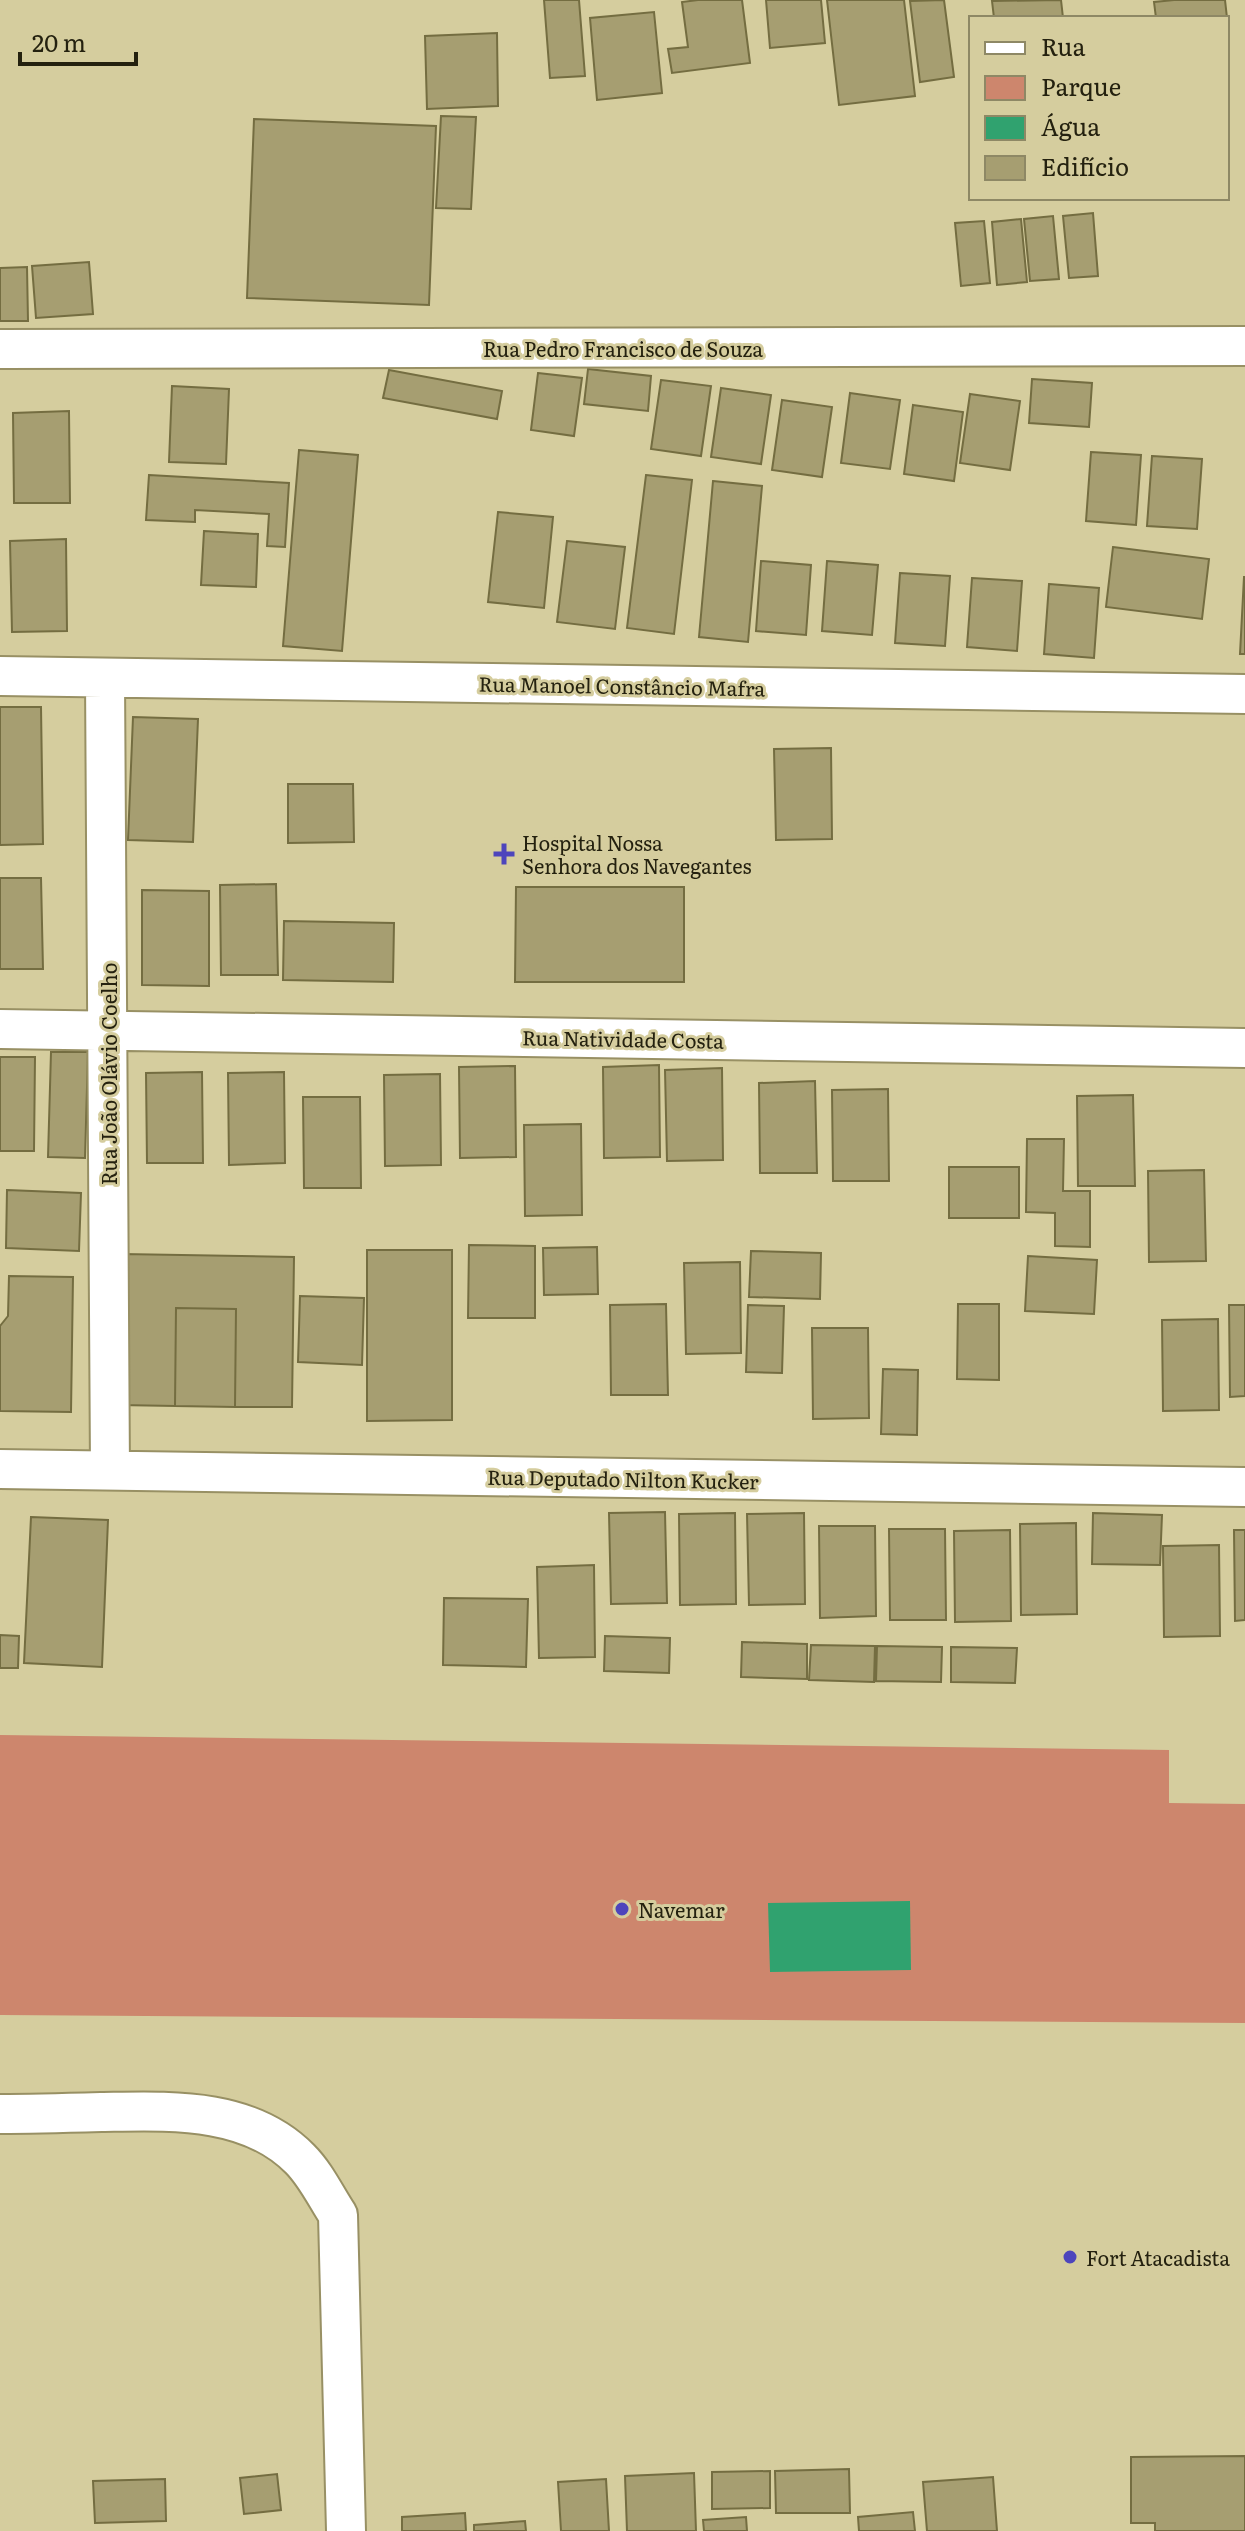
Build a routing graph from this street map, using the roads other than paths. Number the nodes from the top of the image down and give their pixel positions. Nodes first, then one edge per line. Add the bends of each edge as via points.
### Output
1 (1245, 346) edge
2 (0, 349) edge
3 (0, 676) edge
4 (105, 678) junction
5 (1245, 694) edge
6 (0, 1029) edge
7 (108, 1030) junction
8 (1245, 1048) edge
9 (0, 1469) edge
10 (110, 1470) junction
11 (1245, 1487) edge
12 (0, 2114) edge
13 (346, 2531) edge

1 - 2 street, Rua Pedro Francisco de Souza
3 - 4 street, Rua Manoel Constâncio Mafra
4 - 5 street, Rua Manoel Constâncio Mafra
4 - 7 street, Rua João Olávio Coelho
6 - 7 street, Rua Natividade Costa
7 - 8 street, Rua Natividade Costa
7 - 10 street, Rua João Olávio Coelho
9 - 10 street, Rua Deputado Nilton Kucker
10 - 11 street, Rua Deputado Nilton Kucker
12 - 13 street via 172,2111 221,2117 265,2133 300,2159 338,2215

